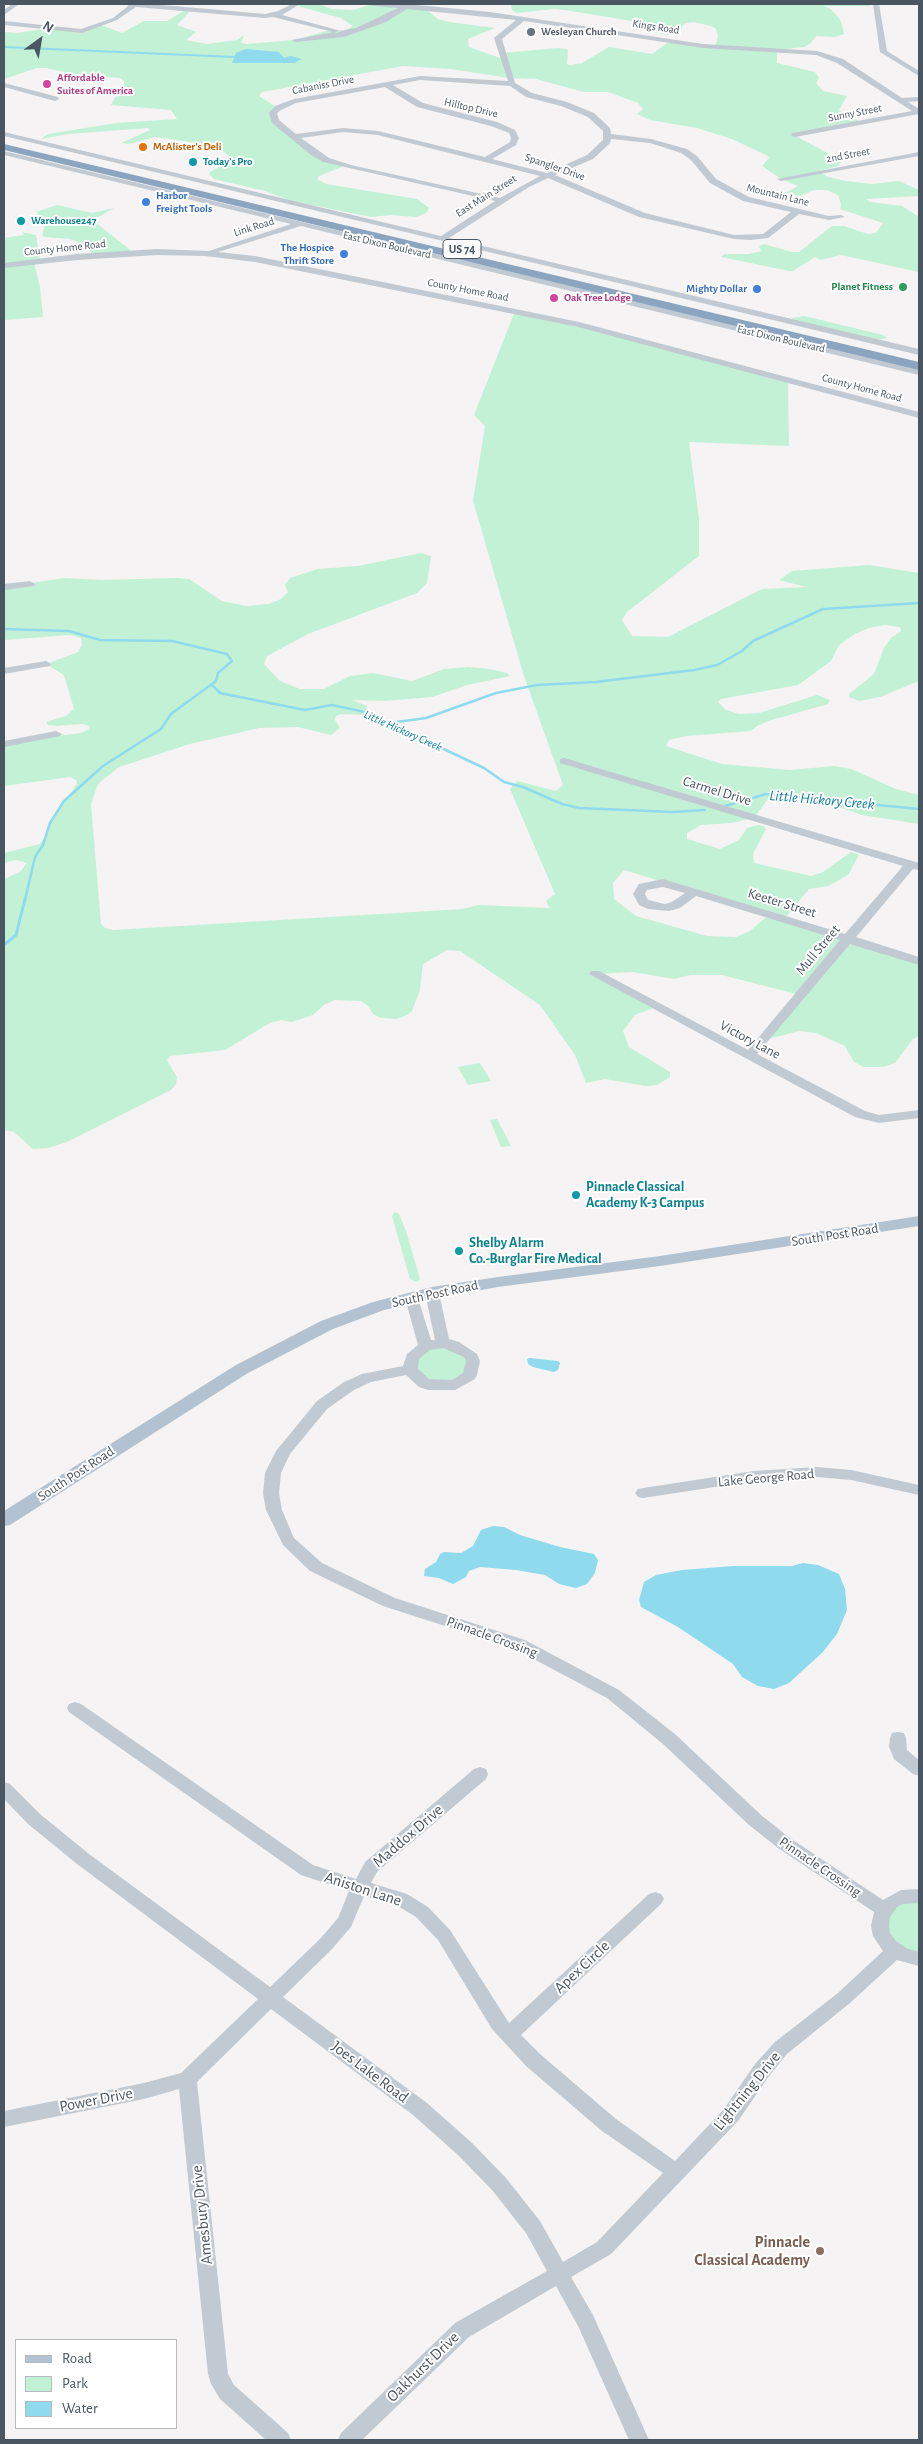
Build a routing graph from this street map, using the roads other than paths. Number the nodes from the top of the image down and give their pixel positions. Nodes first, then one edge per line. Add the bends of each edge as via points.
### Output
1 (16, 4) edge
2 (130, 4) edge
3 (134, 4) edge
4 (181, 4) edge
5 (298, 4) edge
6 (374, 4) edge
7 (876, 4) edge
8 (407, 6) junction
9 (172, 8) junction
10 (4, 13) edge
11 (275, 15) junction
12 (522, 18) junction
13 (4, 23) edge
14 (349, 32) junction
15 (296, 40) dead end
16 (919, 67) edge
17 (910, 68) junction
18 (919, 74) edge
19 (386, 84) junction
20 (512, 84) junction
21 (4, 85) edge
22 (55, 99) dead end
23 (919, 99) edge
24 (899, 100) junction
25 (919, 112) edge
26 (4, 134) edge
27 (795, 135) dead end
28 (294, 136) junction
29 (608, 136) junction
30 (4, 140) edge
31 (4, 152) edge
32 (919, 154) edge
33 (44, 158) joint
34 (487, 159) junction
35 (126, 174) junction
36 (547, 175) junction
37 (781, 179) dead end
38 (500, 200) junction
39 (796, 212) junction
40 (842, 217) dead end
41 (304, 222) junction
42 (440, 239) junction
43 (205, 253) junction
44 (489, 260) junction
45 (4, 266) edge
46 (783, 323) junction
47 (919, 352) edge
48 (919, 359) edge
49 (919, 366) edge
50 (919, 372) edge
51 (919, 415) edge
52 (30, 584) dead end
53 (4, 587) edge
54 (46, 664) dead end
55 (4, 671) edge
56 (56, 734) dead end
57 (4, 744) edge
58 (564, 761) dead end
59 (915, 866) edge
60 (694, 892) dead end
61 (848, 939) junction
62 (919, 961) edge
63 (595, 974) dead end
64 (749, 1056) junction
65 (919, 1114) edge
66 (919, 1221) edge
67 (432, 1293) junction
68 (412, 1298) junction
69 (443, 1343) junction
70 (426, 1346) junction
71 (410, 1369) junction
72 (919, 1490) edge
73 (643, 1493) dead end
74 (4, 1520) edge
75 (75, 1708) dead end
76 (898, 1738) dead end
77 (919, 1769) edge
78 (480, 1774) dead end
79 (4, 1789) edge
80 (360, 1887) junction
81 (919, 1896) edge
82 (655, 1899) dead end
83 (884, 1910) junction
84 (896, 1950) junction
85 (919, 1959) edge
86 (271, 1997) junction
87 (510, 2035) junction
88 (188, 2079) junction
89 (4, 2119) edge
90 (676, 2172) junction
91 (558, 2273) junction
92 (281, 2440) edge
93 (348, 2440) edge
94 (639, 2440) edge

1 - 10 street
2 - 3 street
3 - 9 street
3 - 13 street via 115,19 82,31
4 - 9 street
5 - 11 street
6 - 8 street, Kings Road
7 - 17 street via 884,52
8 - 12 street, Kings Road
8 - 14 street via 383,20
9 - 11 street
11 - 14 street via 310,26
12 - 20 street via 498,38
12 - 24 street, Kings Road via 703,46 817,53 840,61
14 - 15 street
16 - 17 street
17 - 18 street
19 - 20 street, Cabaniss Drive via 428,78
19 - 28 street, Cabaniss Drive via 294,101 278,108 273,113 275,121
19 - 34 street, Hilltop Drive via 425,107 494,124 514,134 513,143
20 - 29 street via 529,95 591,115 604,126
21 - 22 street
23 - 24 street
24 - 25 street, Kings Road
25 - 27 street, Sunny Street
26 - 35 street, East Dixon Boulevard
28 - 34 street, Spangler Drive via 337,130 367,131
28 - 38 street, Cabaniss Drive via 319,156 340,165
29 - 36 street, East Main Street via 605,144 590,157
29 - 39 street, Mountain Lane via 651,141 678,149 692,156 726,191
30 - 35 highway, East Dixon Boulevard / US 74
31 - 33 highway, East Dixon Boulevard / US 74
31 - 35 street, East Dixon Boulevard
32 - 37 street, 2nd Street
33 - 35 highway, East Dixon Boulevard / US 74
34 - 36 street, Spangler Drive
35 - 41 highway, East Dixon Boulevard / US 74
35 - 42 street, East Dixon Boulevard
35 - 44 highway, East Dixon Boulevard / US 74 via 194,187
36 - 38 street, East Main Street
36 - 39 street, Spangler Drive via 642,215 734,237 765,236
38 - 42 street, East Main Street
39 - 40 street, Mountain Lane
41 - 43 street, Link Road
41 - 44 street, East Dixon Boulevard
41 - 44 highway, East Dixon Boulevard / US 74
42 - 44 street, East Dixon Boulevard
43 - 45 street, County Home Road via 126,254
43 - 51 street, County Home Road via 255,259 579,324
44 - 46 street, East Dixon Boulevard
44 - 46 highway, East Dixon Boulevard
44 - 49 highway, East Dixon Boulevard / US 74
44 - 50 street, East Dixon Boulevard
46 - 47 street, East Dixon Boulevard
46 - 48 highway, East Dixon Boulevard
52 - 53 street
54 - 55 street
56 - 57 street
58 - 59 street, Carmel Drive
59 - 61 street, Mull Street
60 - 61 street, Keeter Street
61 - 62 street, Keeter Street
61 - 64 street, Mull Street
63 - 64 street, Victory Lane
64 - 65 street, Victory Lane via 860,1114 880,1119
66 - 67 main road, South Post Road
67 - 68 main road, South Post Road
67 - 69 street
68 - 70 street
68 - 74 main road, South Post Road via 350,1316 273,1351
69 - 70 street
69 - 71 street via 463,1349 473,1361 470,1375 464,1381 455,1385 433,1386 416,1378
70 - 71 street via 412,1357
71 - 83 street, Pinnacle Crossing via 367,1378 349,1386 322,1405 284,1450 273,1473 271,1492 277,1519 288,1542 316,1567 389,1602 502,1637 612,1694 669,1739 784,1844
72 - 73 street, Lake George Road via 880,1480 817,1472 754,1476
75 - 80 street, Aniston Lane via 307,1870
76 - 77 street via 900,1754
78 - 80 street, Maddox Drive via 389,1849 371,1867
79 - 86 street, Joes Lake Road via 34,1819 83,1859
80 - 86 street, Maddox Drive via 345,1922
80 - 87 street, Aniston Lane via 401,1899 422,1912 444,1935 498,2024
81 - 83 street via 901,1897
82 - 87 street, Apex Circle
83 - 84 street via 880,1920 881,1931 886,1942
84 - 85 street
84 - 90 street, Lightning Drive via 832,2009 781,2048 731,2115
86 - 88 street
86 - 91 street, Joes Lake Road via 420,2110 465,2149 499,2184 532,2227
87 - 90 street, Aniston Lane via 533,2060 609,2125
88 - 89 street, Power Drive
88 - 92 street, Amesbury Drive via 218,2374 227,2392
90 - 91 street, Lightning Drive via 604,2248
91 - 93 street, Oakhurst Drive via 452,2338
91 - 94 street, Joes Lake Road via 586,2322

